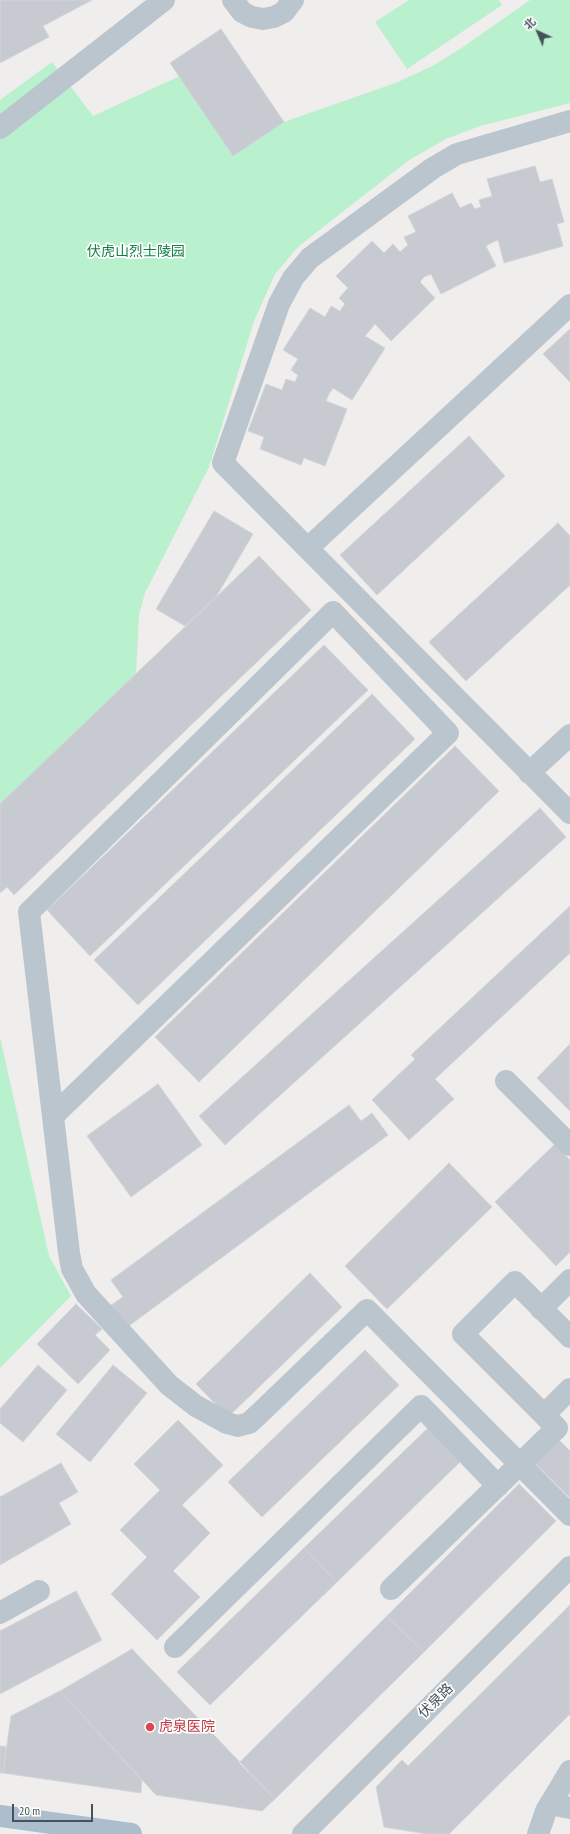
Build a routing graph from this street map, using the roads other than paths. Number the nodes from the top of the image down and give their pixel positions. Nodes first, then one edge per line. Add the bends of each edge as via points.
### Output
1 (164, 0) edge
2 (234, 0) edge
3 (293, 0) edge
4 (570, 121) edge
5 (0, 128) edge
6 (570, 305) edge
7 (308, 548) junction
8 (570, 735) edge
9 (530, 773) junction
10 (570, 814) edge
11 (506, 1081) dead end
12 (53, 1116) junction
13 (570, 1145) edge
14 (570, 1280) edge
15 (541, 1309) junction
16 (570, 1337) edge
17 (570, 1389) edge
18 (544, 1415) junction
19 (520, 1464) junction
20 (498, 1486) junction
21 (570, 1515) edge
22 (570, 1567) edge
23 (390, 1589) dead end
24 (39, 1591) dead end
25 (0, 1613) edge
26 (174, 1647) dead end
27 (570, 1771) edge
28 (560, 1806) edge
29 (0, 1816) edge
30 (131, 1834) edge
31 (303, 1834) edge
32 (538, 1834) edge

1 - 5 street
2 - 3 street via 242,12 263,19 284,12
4 - 7 street via 457,154 433,168 310,258 294,278 279,304 223,463
6 - 7 street
7 - 9 street
8 - 9 street
9 - 10 street
11 - 13 street
12 - 12 street via 29,912 333,612 448,732
12 - 19 street via 72,1269 86,1294 181,1396 227,1423 238,1426 249,1423 367,1310
14 - 15 street
15 - 16 street
15 - 18 street via 515,1282 463,1334
17 - 18 street
18 - 19 street via 557,1428
19 - 20 street
19 - 21 street
20 - 23 street
20 - 26 street via 421,1406
22 - 31 street, 伏泉路
24 - 25 street
27 - 28 street
28 - 32 street
29 - 30 main road

